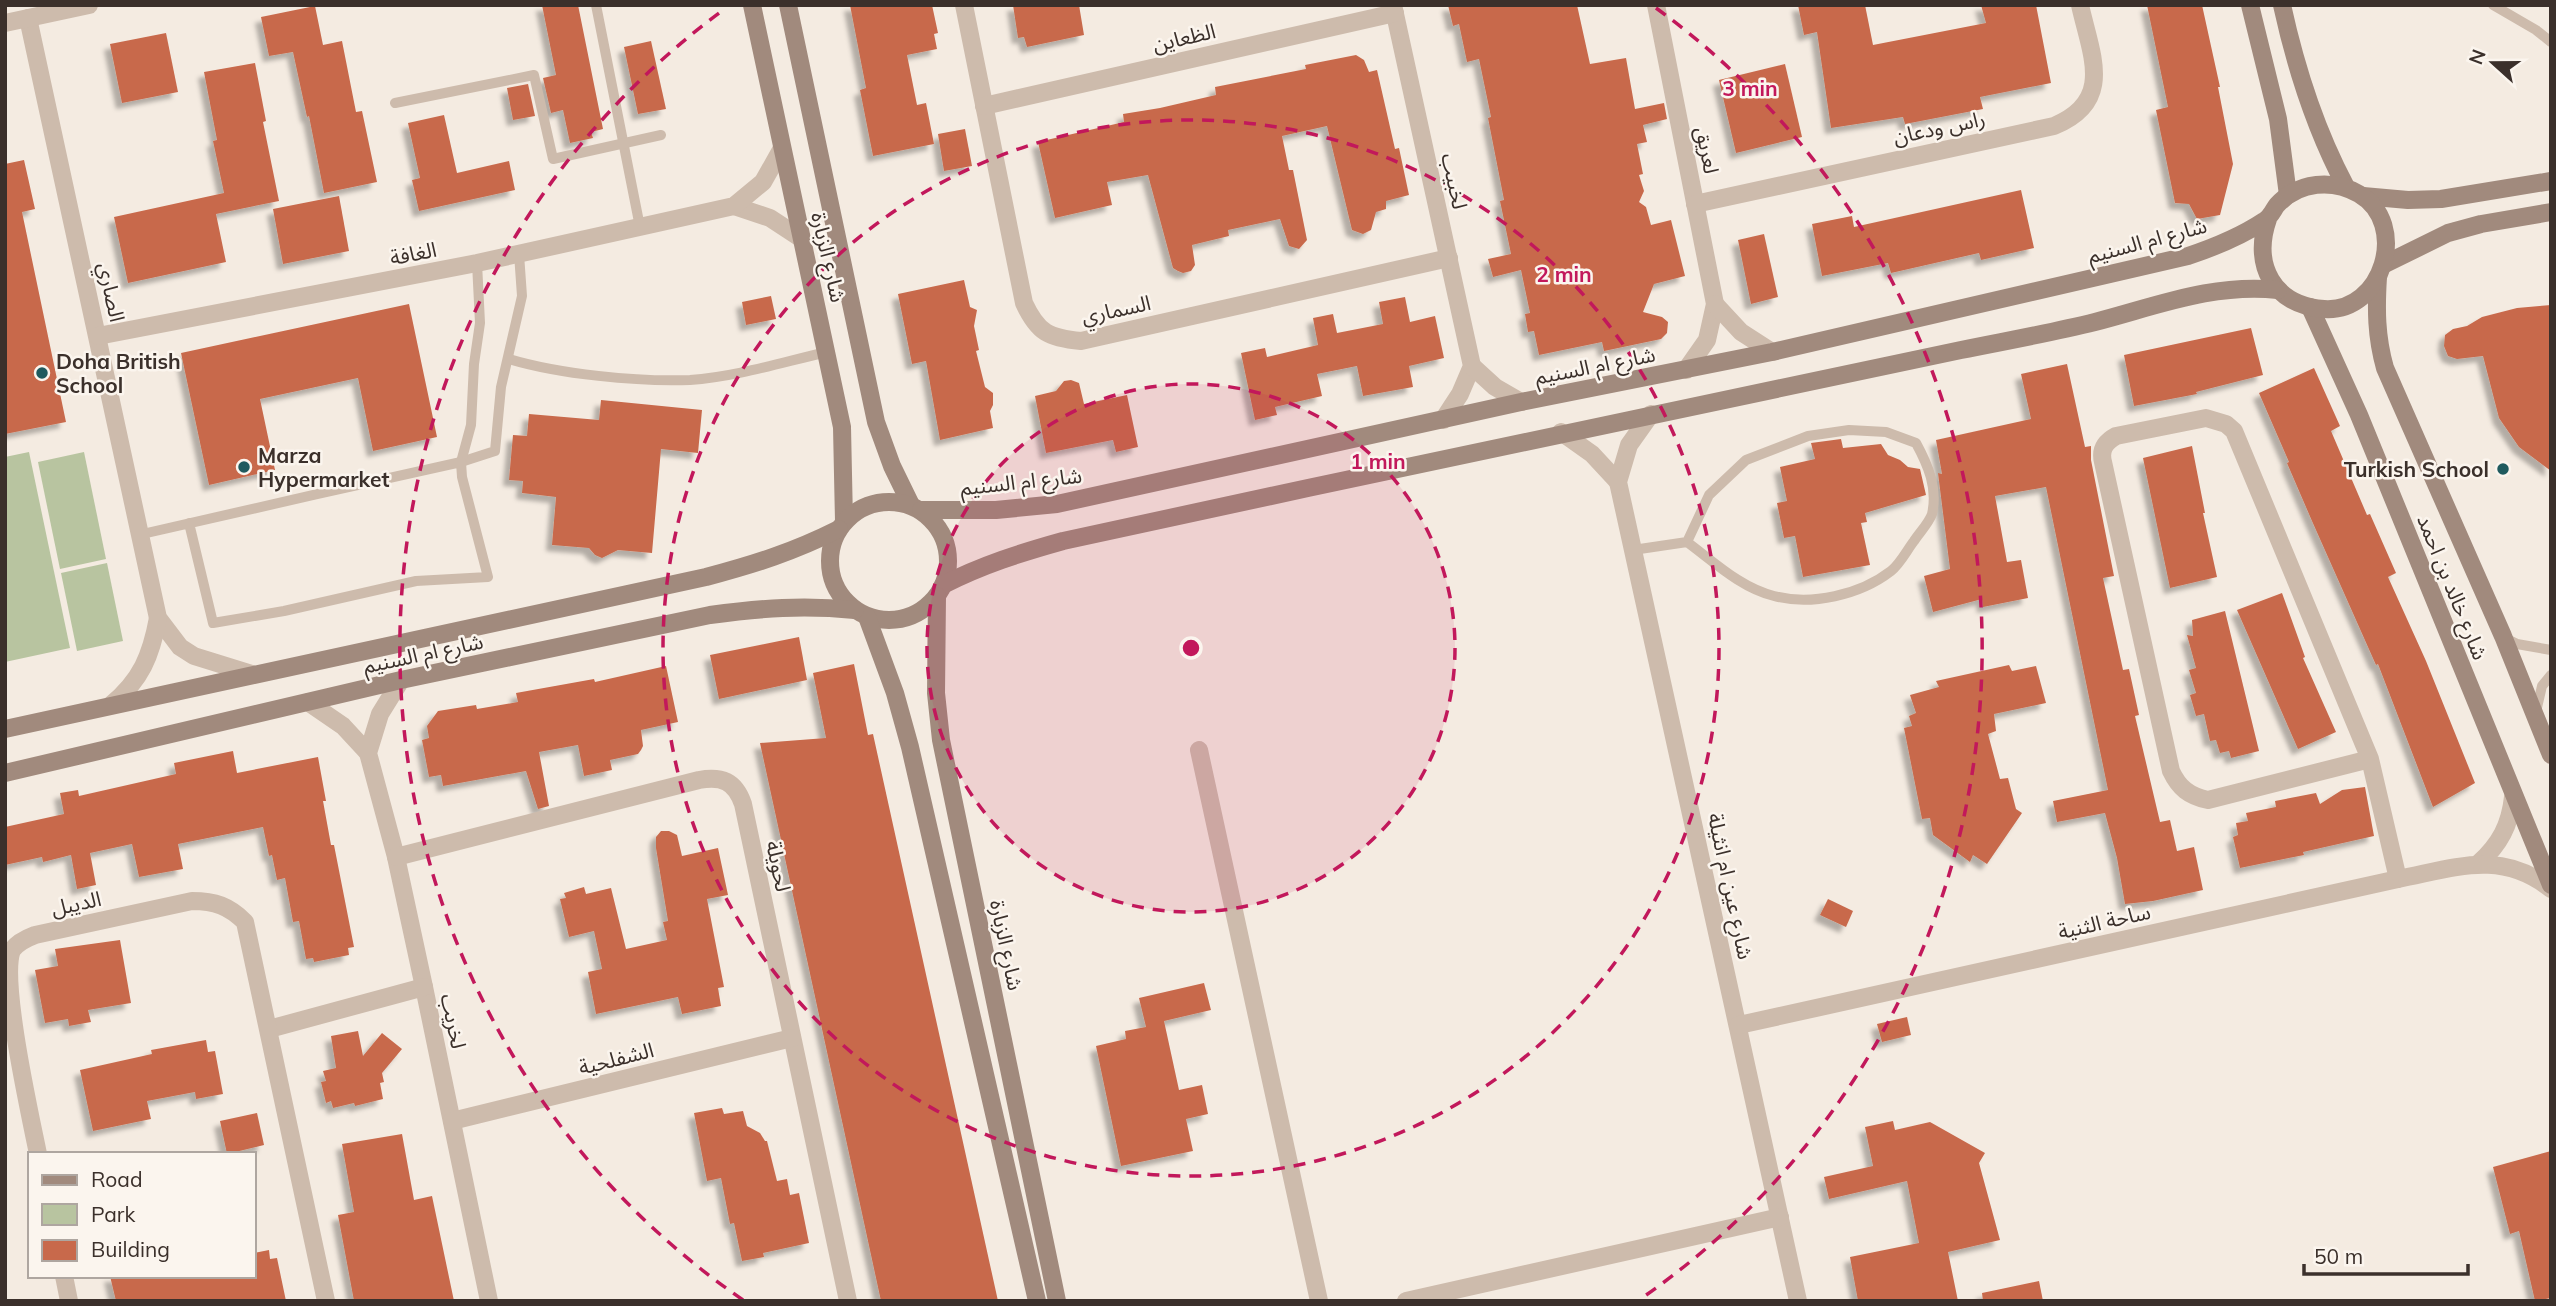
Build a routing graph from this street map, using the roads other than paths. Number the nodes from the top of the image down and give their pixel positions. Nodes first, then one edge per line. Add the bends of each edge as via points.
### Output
1 (89, 5) edge
2 (596, 5) edge
3 (752, 5) edge
4 (788, 5) edge
5 (964, 5) edge
6 (1656, 5) edge
7 (2080, 5) edge
8 (2250, 5) edge
9 (2282, 5) edge
10 (2493, 5) edge
11 (1394, 9) edge
12 (28, 18) junction
13 (5, 23) edge
14 (2551, 42) edge
15 (395, 103) dead end
16 (984, 106) junction
17 (661, 135) dead end
18 (624, 144) junction
19 (781, 150) junction
20 (2551, 181) edge
21 (2346, 187) junction
22 (2288, 195) junction
23 (2363, 196) junction
24 (1696, 204) junction
25 (734, 206) junction
26 (2551, 212) edge
27 (2268, 219) junction
28 (640, 227) junction
29 (802, 239) junction
30 (519, 254) junction
31 (1449, 258) junction
32 (477, 263) junction
33 (2381, 270) junction
34 (2278, 290) junction
35 (1715, 304) junction
36 (2310, 307) junction
37 (98, 336) junction
38 (827, 352) junction
39 (1772, 352) junction
40 (509, 359) junction
41 (1472, 366) junction
42 (1686, 370) junction
43 (1521, 402) junction
44 (1651, 414) junction
45 (1443, 421) junction
46 (1561, 432) junction
47 (461, 462) junction
48 (1618, 482) junction
49 (916, 508) junction
50 (189, 523) junction
51 (841, 525) junction
52 (138, 535) junction
53 (1687, 542) junction
54 (1633, 551) junction
55 (940, 590) junction
56 (861, 613) junction
57 (158, 618) junction
58 (2503, 636) junction
59 (2551, 650) edge
60 (252, 674) junction
61 (2551, 675) edge
62 (401, 680) junction
63 (308, 702) junction
64 (111, 705) junction
65 (2535, 718) junction
66 (5, 729) edge
67 (1199, 750) dead end
68 (368, 752) junction
69 (2551, 755) edge
70 (2370, 759) junction
71 (5, 773) edge
72 (2514, 797) junction
73 (396, 857) junction
74 (2479, 863) junction
75 (2398, 878) junction
76 (2551, 887) edge
77 (424, 987) junction
78 (1739, 1026) junction
79 (269, 1029) junction
80 (792, 1038) junction
81 (452, 1121) junction
82 (38, 1152) edge
83 (1780, 1217) junction
84 (64, 1278) edge
85 (69, 1301) edge
86 (326, 1301) edge
87 (489, 1301) edge
88 (848, 1301) edge
89 (1037, 1301) edge
90 (1057, 1301) edge
91 (1319, 1301) edge
92 (1406, 1301) edge
93 (1798, 1301) edge

1 - 12 street
2 - 18 lane
3 - 19 main road, شارع الزبارة
4 - 49 main road, شارع الزبارة via 876,422 892,466
5 - 16 street, السماري
6 - 24 street, لعريق
7 - 24 street, راس ودعان via 2095,73 2085,107 2072,118
8 - 22 main road via 2278,119
9 - 21 main road via 2304,92
10 - 14 lane
11 - 16 street, الظعاين
11 - 31 street, لخبيب
12 - 13 street
12 - 37 street, الصاري
15 - 18 lane via 534,75 554,159
16 - 31 street, السماري via 1024,303 1032,321 1045,333 1062,339 1081,341
17 - 18 lane
18 - 28 lane
19 - 25 street, الغافة via 763,182
19 - 29 main road, شارع الزبارة
20 - 23 main road via 2441,199
21 - 22 main road via 2326,183
21 - 23 main road
22 - 27 main road
23 - 33 main road via 2384,227 2387,245
24 - 35 street, لعريق
25 - 28 street, الغافة
25 - 29 street via 770,218
26 - 33 main road via 2448,233
27 - 34 main road via 2262,253 2266,272
27 - 39 main road, شارع ام السنيم via 2188,256
28 - 30 street, الغافة
29 - 38 main road, شارع الزبارة
30 - 32 street, الغافة
30 - 40 lane via 522,296
31 - 41 street, لخبيب
32 - 37 street, الغافة
32 - 47 lane via 480,323 471,425
33 - 36 main road via 2364,295 2348,304
33 - 58 main road, شارع خالد بن احمد via 2375,316 2385,368
34 - 36 main road
34 - 44 main road via 2200,293 2092,323
35 - 39 street via 1741,332
35 - 42 street, لعريق via 1707,340
36 - 72 main road, شارع خالد بن احمد via 2359,415
37 - 52 street, الصاري
38 - 40 lane via 690,380 550,370
38 - 51 main road, شارع الزبارة via 842,427
39 - 42 main road, شارع ام السنيم
40 - 47 lane via 501,387 495,452
41 - 43 street
41 - 45 street
42 - 43 main road, شارع ام السنيم
43 - 45 main road, شارع ام السنيم
44 - 46 main road
44 - 48 street, شارع عين ام انثيلة via 1629,445
45 - 49 main road, شارع ام السنيم via 1057,504 996,510
46 - 48 street via 1592,454
46 - 55 main road via 1063,541 1008,556
47 - 50 lane
47 - 50 lane via 488,577 416,581 214,623
48 - 54 street, شارع عين ام انثيلة
49 - 51 main road via 897,501 869,505
49 - 55 main road via 936,525 946,544 948,564
50 - 52 lane
51 - 56 main road via 831,545 833,582
51 - 60 main road, شارع ام السنيم via 802,547 751,566
52 - 57 street, الصاري
53 - 53 lane via 1747,585 1773,596 1807,601 1855,591 1892,570 1917,537 1931,516 1933,484 1916,443 1886,432 1849,430 1808,436 1746,460 1709,495
53 - 54 lane
54 - 78 street, شارع عين ام انثيلة
55 - 56 main road via 923,609 906,618 886,621
55 - 90 main road, شارع الزبارة via 936,693 941,740
56 - 62 main road, شارع ام السنيم via 796,606 710,615
56 - 89 main road via 895,693 910,747
57 - 60 street, الصاري via 180,648
57 - 64 street, الصاري via 143,669
58 - 59 lane via 2517,644
58 - 65 main road, شارع خالد بن احمد
60 - 64 main road, شارع ام السنيم
61 - 65 lane via 2542,686
62 - 63 main road, شارع ام السنيم
62 - 68 street via 380,714
63 - 68 street via 336,720
63 - 71 main road, شارع ام السنيم
64 - 66 main road, شارع ام السنيم
65 - 69 main road, شارع خالد بن احمد
67 - 91 street
68 - 73 street, لخريب
70 - 70 street via 2234,431 2206,418 2110,439 2103,462 2176,782 2207,800
70 - 75 street
72 - 74 street via 2504,834
72 - 76 main road, شارع خالد بن احمد
73 - 77 street, لخريب
73 - 80 street, لحويلة via 699,780 726,780 743,804
74 - 75 street, ساحة الثنية
74 - 76 street, ساحة الثنية via 2519,869
75 - 78 street, ساحة الثنية
77 - 79 street
77 - 81 street, لخريب
78 - 83 street, شارع عين ام انثيلة
79 - 82 street, الديبل via 245,922 222,904 192,901 22,940 12,950 5,969 11,1038
79 - 86 street, الديبل
80 - 81 street, الشفلحية
80 - 88 street, لحويلة
81 - 87 street, لخريب
83 - 92 street
83 - 93 street, شارع عين ام انثيلة
84 - 85 street

